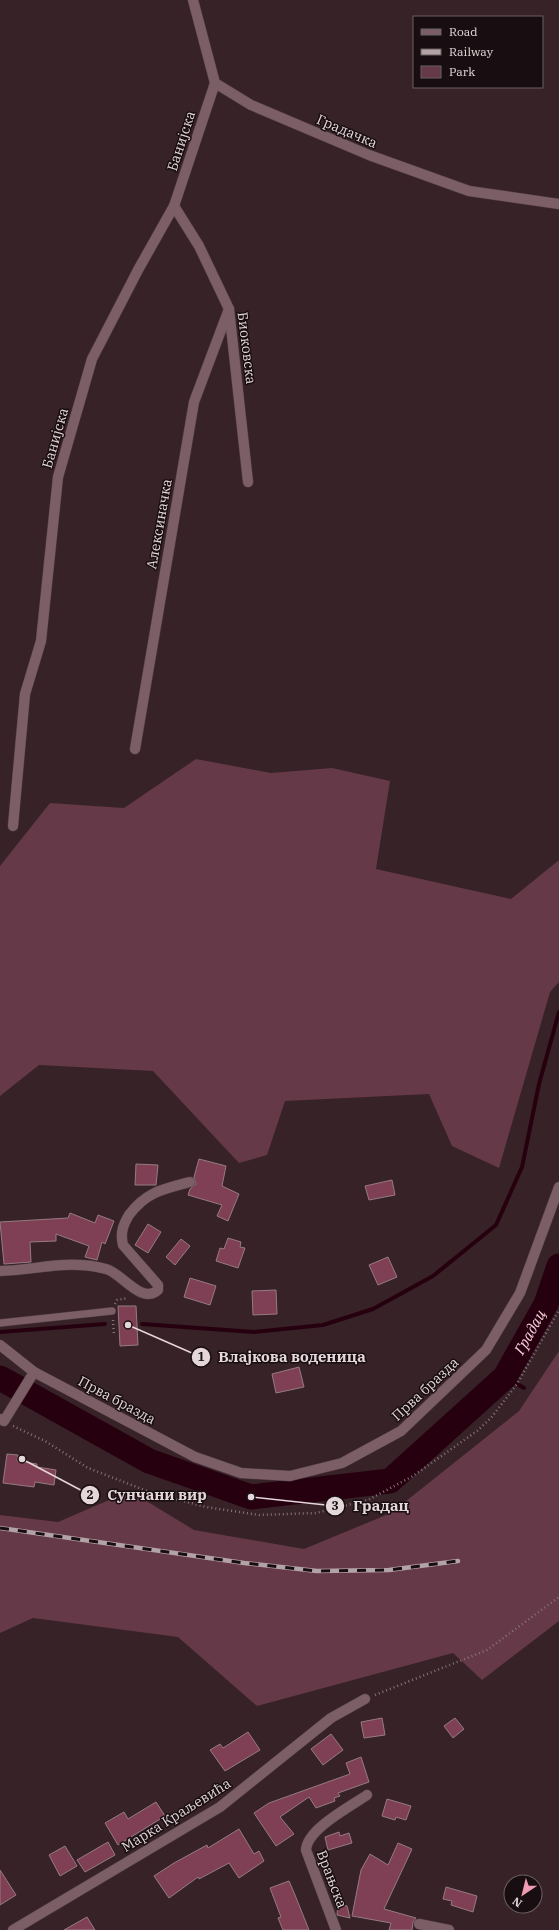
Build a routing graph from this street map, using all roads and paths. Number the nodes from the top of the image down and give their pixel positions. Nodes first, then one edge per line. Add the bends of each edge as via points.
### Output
1 (193, 0) edge
2 (215, 83) junction
3 (559, 204) edge
4 (174, 206) junction
5 (229, 309) junction
6 (248, 482) dead end
7 (135, 749) dead end
8 (13, 826) dead end
9 (190, 1182) dead end
10 (559, 1187) edge
11 (0, 1271) edge
12 (559, 1310) edge
13 (112, 1311) joint
14 (0, 1323) edge
15 (114, 1336) dead end
16 (0, 1344) edge
17 (31, 1376) junction
18 (2, 1420) edge
19 (559, 1597) edge
20 (366, 1699) joint
21 (367, 1795) dead end
22 (419, 1924) dead end
23 (13, 1930) edge
24 (336, 1930) edge
25 (449, 1930) edge

1 - 2 street
2 - 3 street, Градачка via 251,105 369,155 469,191
2 - 4 street, Банијска
4 - 5 street, Биоковска via 199,246
4 - 8 street, Банијска via 92,358 58,477 41,641 25,694
5 - 6 street, Биоковска
5 - 7 street, Алексиначка via 194,402
9 - 11 street via 144,1198 124,1223 121,1238 123,1244 158,1285 155,1292 150,1294 139,1291 108,1270 86,1264
10 - 17 street, Прва бразда via 520,1293 486,1350 401,1431 342,1463 290,1476 241,1473 195,1457 98,1403
12 - 18 path via 517,1384 491,1418 477,1431 413,1476 368,1500 316,1513 259,1515 206,1507 152,1492 88,1468 45,1441
13 - 14 lane
13 - 15 path
16 - 17 street, Прва бразда
17 - 18 street
19 - 20 path via 487,1650
20 - 23 street, Марка Краљевића via 331,1718 220,1807
21 - 24 street, Врањска via 321,1827 306,1844
22 - 25 street

